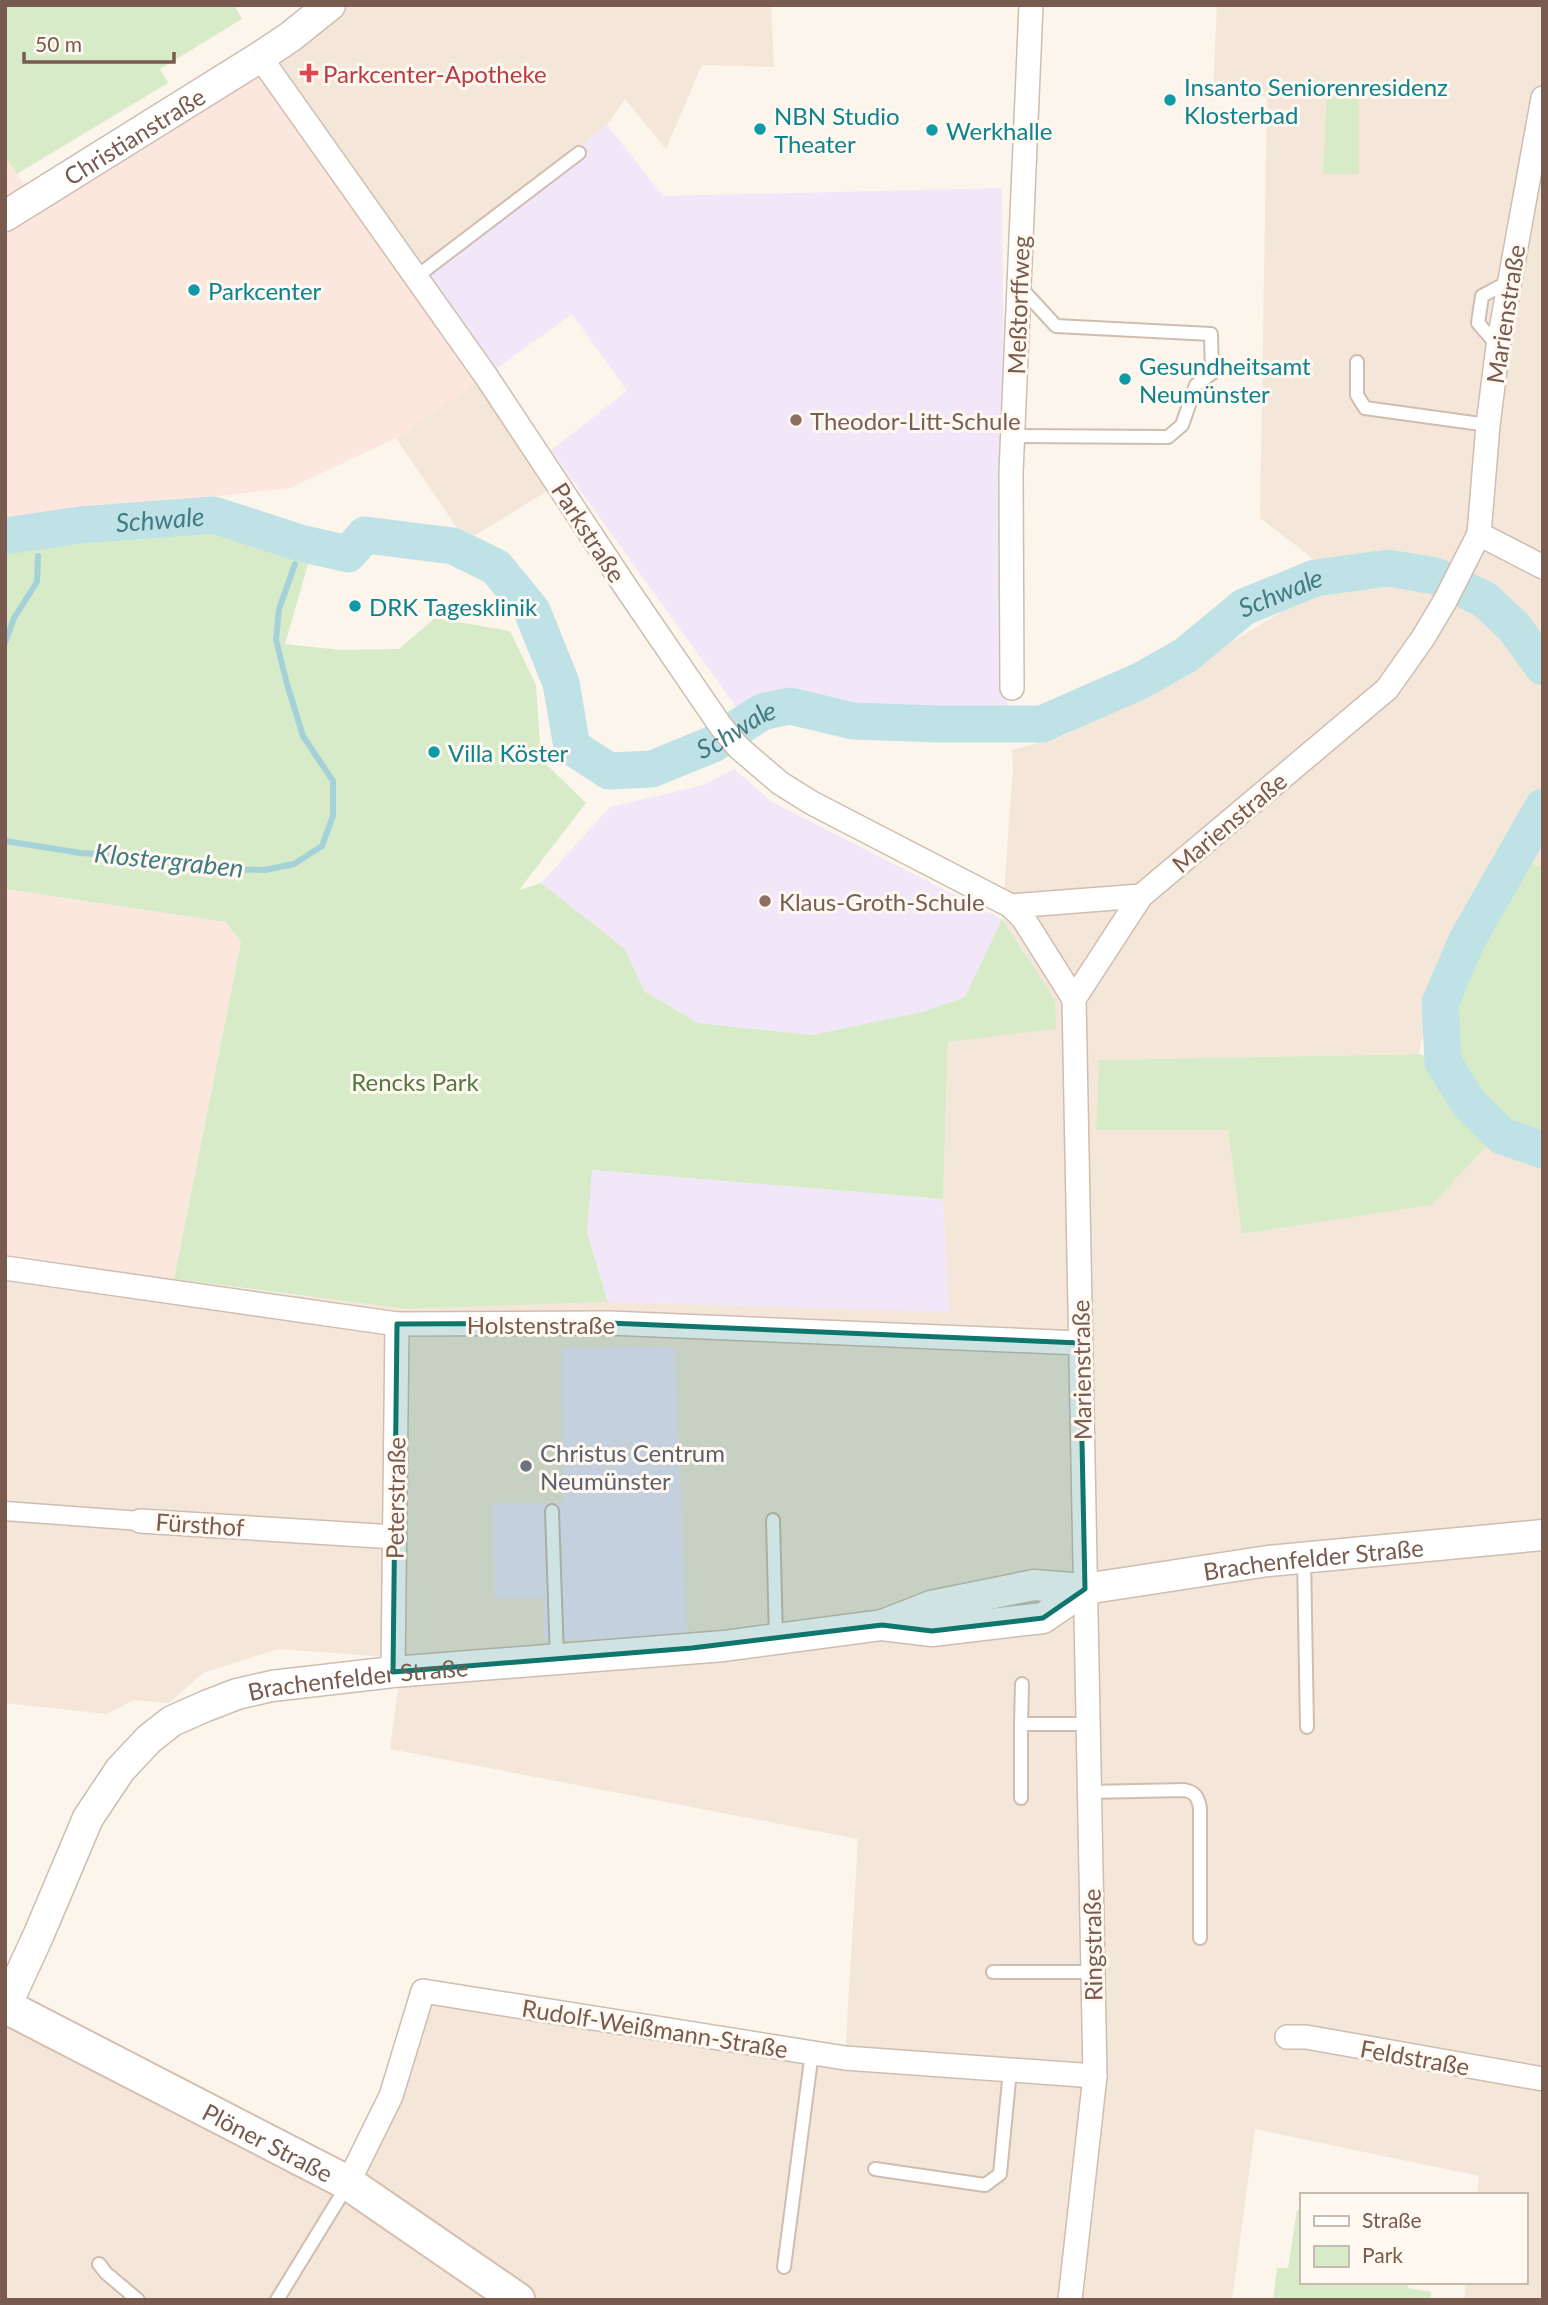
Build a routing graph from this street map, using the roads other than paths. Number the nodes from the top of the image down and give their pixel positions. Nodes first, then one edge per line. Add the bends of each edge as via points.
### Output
1 (330, 5) edge
2 (1031, 5) edge
3 (260, 57) junction
4 (1543, 98) edge
5 (579, 153) dead end
6 (5, 216) edge
7 (416, 277) junction
8 (1019, 286) junction
9 (1357, 362) dead end
10 (1488, 425) junction
11 (1014, 436) junction
12 (1479, 534) junction
13 (1543, 567) edge
14 (1012, 688) dead end
15 (1141, 896) junction
16 (1010, 906) junction
17 (1074, 999) junction
18 (5, 1268) edge
19 (397, 1324) junction
20 (1080, 1343) junction
21 (5, 1511) edge
22 (552, 1511) dead end
23 (773, 1520) dead end
24 (140, 1521) joint
25 (1543, 1535) edge
26 (395, 1537) junction
27 (1304, 1557) junction
28 (1085, 1590) junction
29 (776, 1639) junction
30 (557, 1659) junction
31 (393, 1672) junction
32 (1022, 1684) dead end
33 (1021, 1724) junction
34 (1087, 1724) junction
35 (1307, 1727) dead end
36 (1089, 1791) junction
37 (1021, 1798) dead end
38 (1199, 1938) dead end
39 (993, 1972) dead end
40 (1093, 1972) junction
41 (6, 2006) edge
42 (1287, 2037) dead end
43 (812, 2052) junction
44 (1010, 2070) junction
45 (1095, 2076) junction
46 (1543, 2079) edge
47 (875, 2169) dead end
48 (348, 2183) junction
49 (99, 2264) dead end
50 (784, 2267) dead end
51 (138, 2300) edge
52 (277, 2300) edge
53 (518, 2300) edge
54 (1070, 2300) edge

1 - 3 street, Christianstraße
2 - 8 street, Meßtorffweg
3 - 6 street, Christianstraße
3 - 7 street, Parkstraße
4 - 10 street, Marienstraße
5 - 7 lane
7 - 16 street, Parkstraße via 738,747 779,783 812,803
8 - 11 street, Meßtorffweg
8 - 11 lane via 1056,326 1211,334 1212,373 1196,385 1182,425 1168,438
9 - 10 lane via 1357,395 1365,408
10 - 12 street, Marienstraße
11 - 14 street, Meßtorffweg
12 - 13 street
12 - 15 street, Marienstraße via 1445,601 1387,689
15 - 16 street
15 - 17 street, Marienstraße
16 - 17 street via 1023,918
17 - 20 street, Marienstraße
18 - 19 street, Holstenstraße
19 - 20 street, Holstenstraße via 609,1323
19 - 26 street, Peterstraße
20 - 28 street, Marienstraße
21 - 24 street, Fürsthof
22 - 30 lane
23 - 29 lane
24 - 26 street, Fürsthof
25 - 27 street, Brachenfelder Straße
26 - 31 street, Peterstraße
27 - 28 street, Brachenfelder Straße
27 - 35 lane
28 - 29 street, Brachenfelder Straße via 1043,1618 932,1631 882,1625
28 - 34 street, Ringstraße
29 - 30 street, Brachenfelder Straße
30 - 31 street, Brachenfelder Straße
31 - 41 street, Brachenfelder Straße via 237,1694 172,1721 149,1739 120,1770 88,1818
32 - 33 lane
33 - 34 lane
33 - 37 lane
34 - 36 street, Ringstraße
36 - 38 lane via 1184,1790 1196,1795 1200,1808
36 - 40 street, Ringstraße
39 - 40 lane
40 - 45 street, Ringstraße
41 - 48 main road, Plöner Straße
42 - 46 street, Feldstraße
43 - 44 street, Rudolf-Weißmann-Straße
43 - 48 street, Rudolf-Weißmann-Straße via 423,1991 391,2096
43 - 50 lane
44 - 45 street, Rudolf-Weißmann-Straße
44 - 47 lane via 1000,2174 985,2185
45 - 54 street, Ringstraße
48 - 52 lane
48 - 53 main road, Plöner Straße
49 - 51 lane

